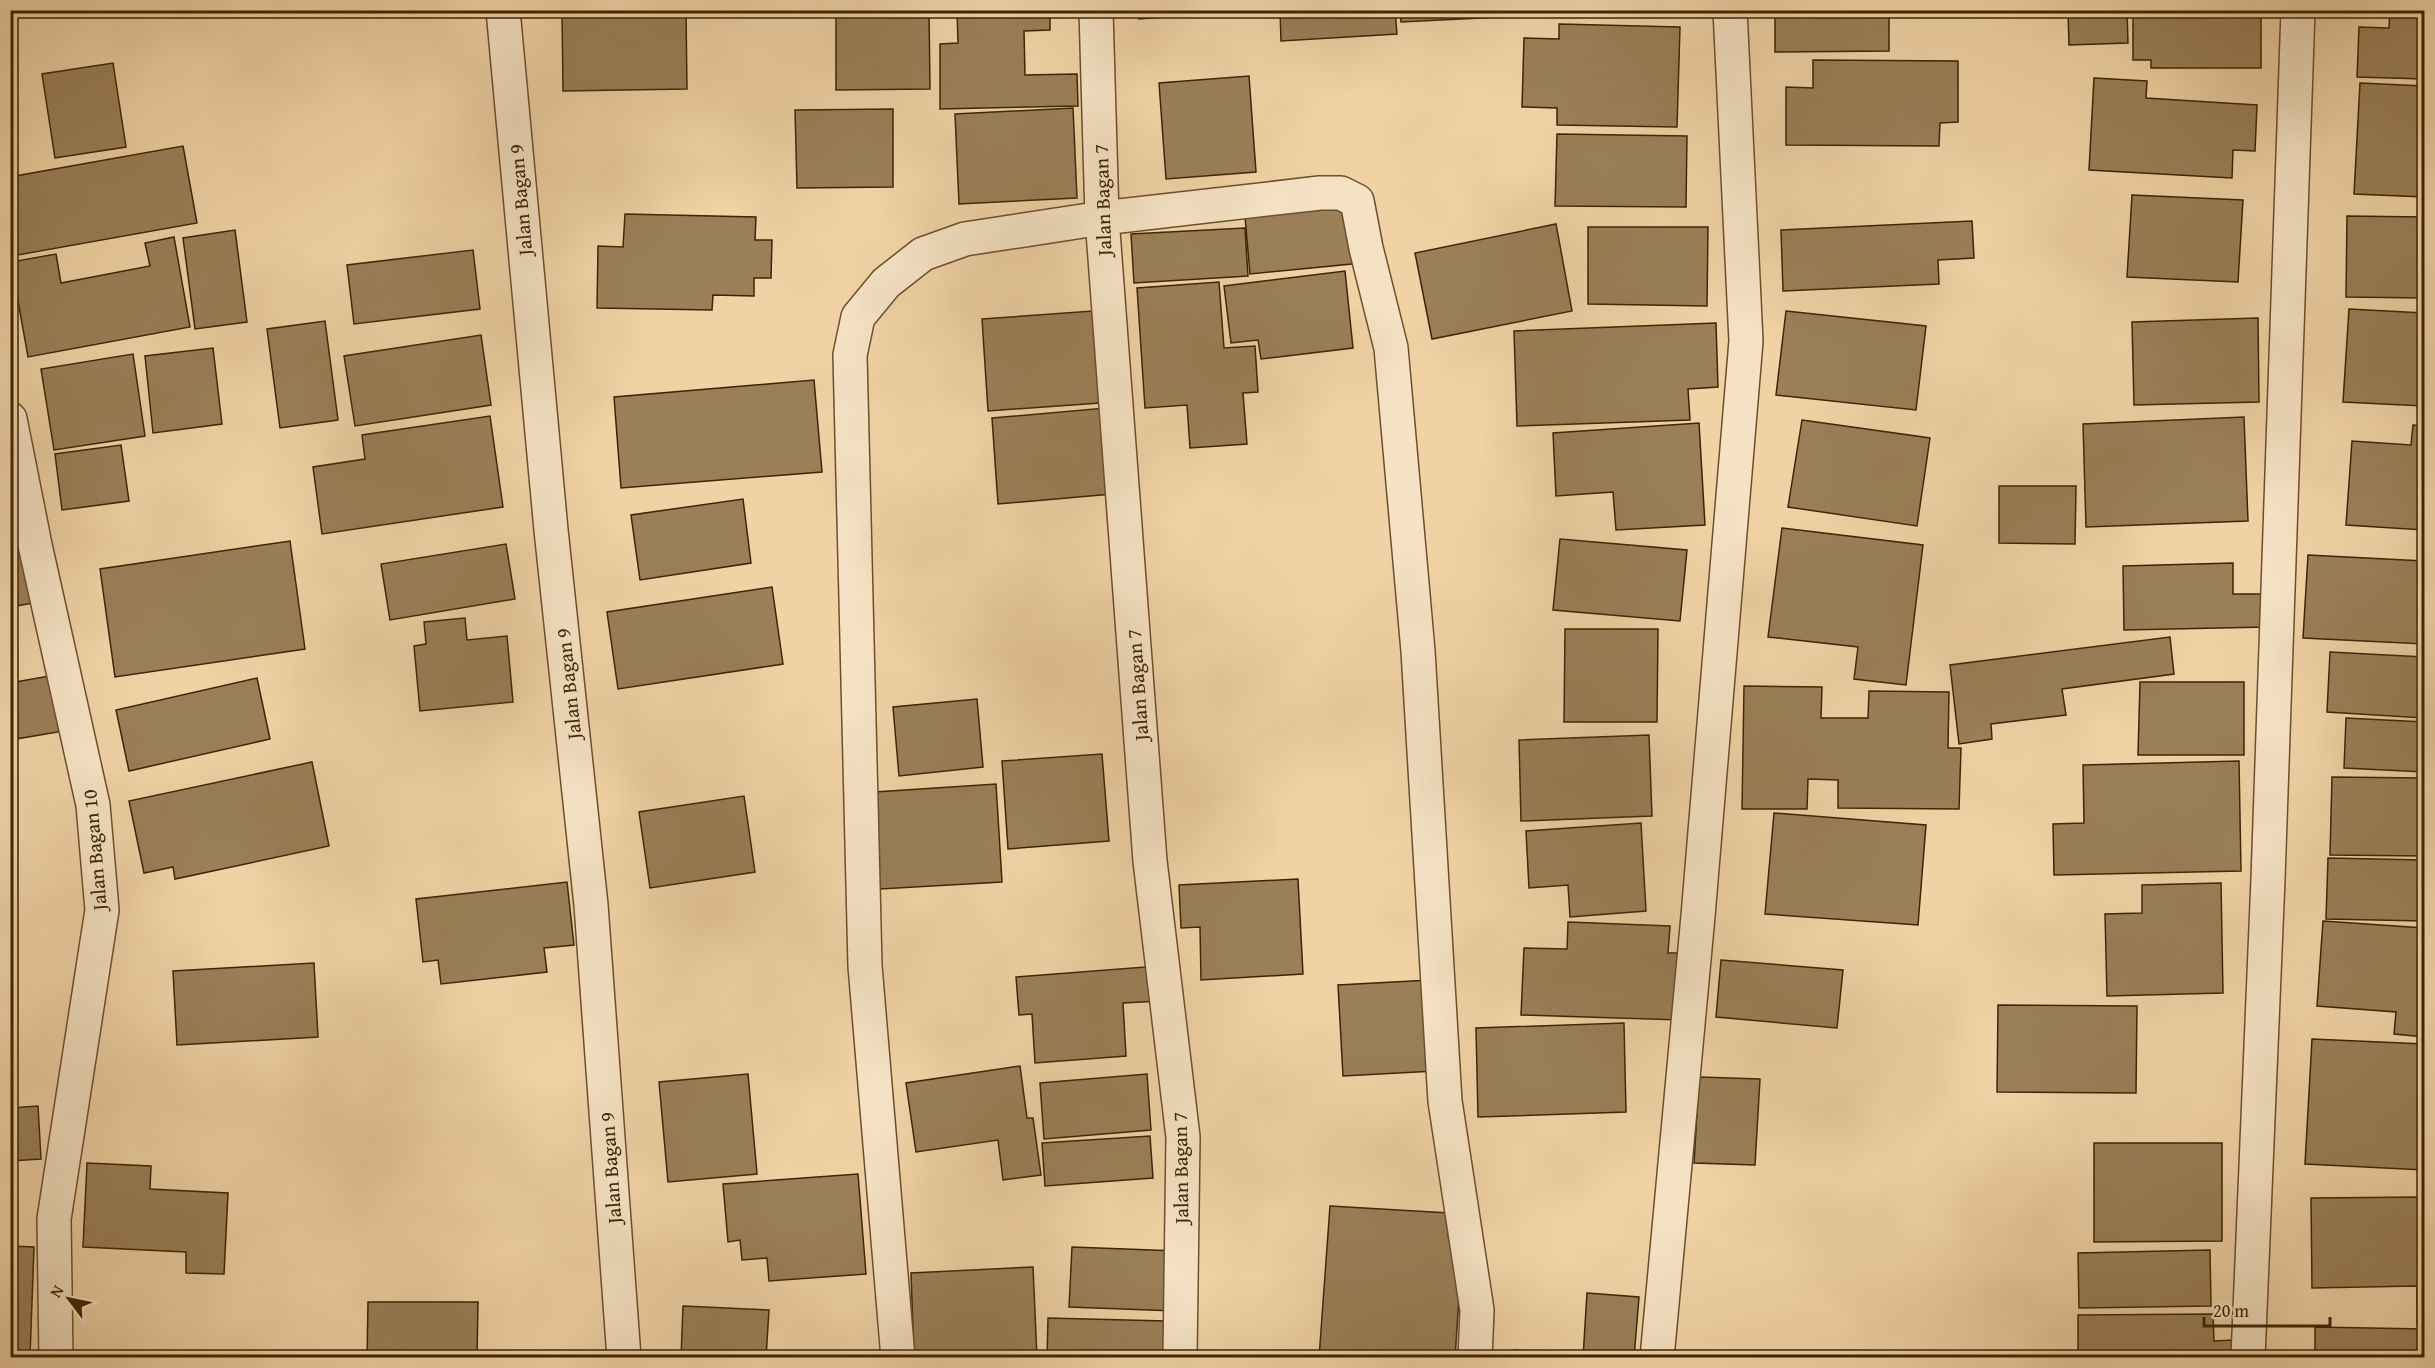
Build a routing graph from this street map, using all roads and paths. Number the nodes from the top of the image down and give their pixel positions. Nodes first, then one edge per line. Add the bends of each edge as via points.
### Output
1 (503, 10) edge
2 (1096, 10) edge
3 (1731, 10) edge
4 (2298, 10) edge
5 (1102, 219) junction
6 (10, 419) edge
7 (56, 1358) edge
8 (624, 1358) edge
9 (898, 1358) edge
10 (1180, 1358) edge
11 (1475, 1358) edge
12 (1657, 1358) edge
13 (2248, 1358) edge

1 - 8 street, Jalan Bagan 9 via 551,530 591,905
2 - 5 street, Jalan Bagan 7
3 - 12 street via 1746,341
4 - 13 street
5 - 9 street via 965,239 923,254 886,283 858,317 850,355 866,966
5 - 10 street, Jalan Bagan 7 via 1150,861 1183,1137
5 - 11 street via 1320,192 1341,193 1357,201 1391,348 1418,651 1445,1101 1477,1310
6 - 7 street, Jalan Bagan 10 via 93,805 102,910 54,1219

